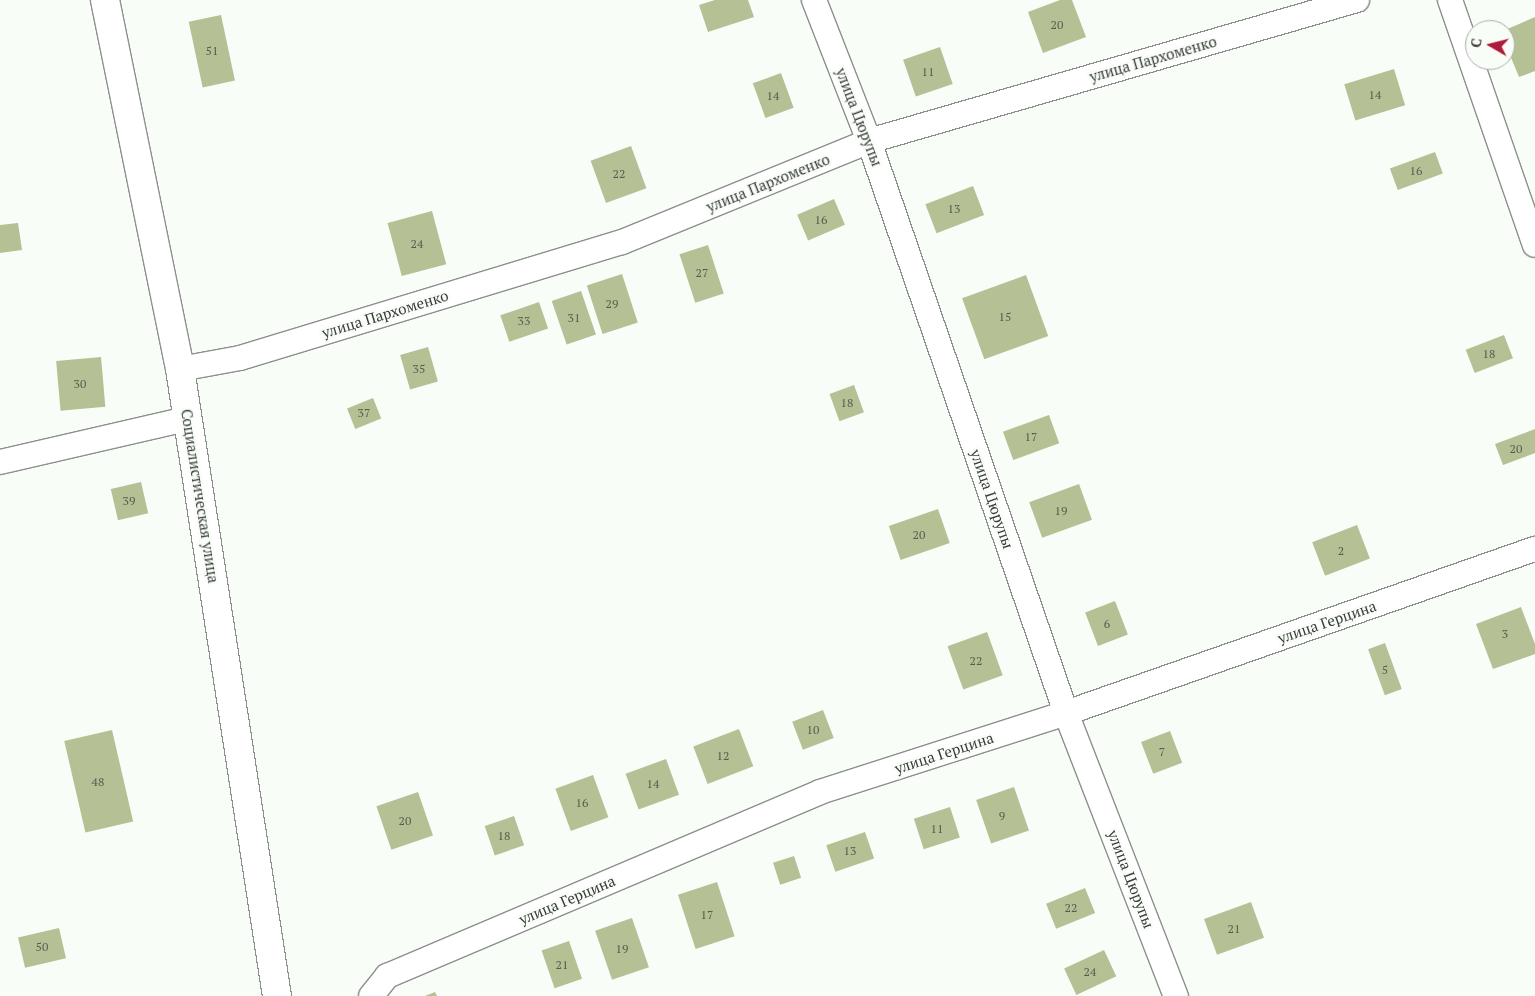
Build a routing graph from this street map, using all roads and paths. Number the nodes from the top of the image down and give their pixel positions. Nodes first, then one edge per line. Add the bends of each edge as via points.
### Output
1 (105, 0) edge
2 (814, 0) edge
3 (1357, 0) edge
4 (1450, 0) edge
5 (869, 141) junction
6 (1535, 245) edge
7 (180, 369) junction
8 (186, 419) junction
9 (0, 462) edge
10 (1535, 549) edge
11 (1066, 713) junction
12 (278, 996) edge
13 (371, 996) edge
14 (1176, 996) edge

1 - 7 street, Социалистическая улица
2 - 5 street, улица Цюрупы
3 - 5 street, улица Пархоменко
4 - 6 street
5 - 7 street, улица Пархоменко via 622,242 240,358
5 - 11 street, улица Цюрупы
7 - 8 street, Социалистическая улица
8 - 9 street
8 - 12 street, Социалистическая улица
10 - 11 street, улица Герцина
11 - 13 street, улица Герцина via 820,792 387,976
11 - 14 street, улица Цюрупы

